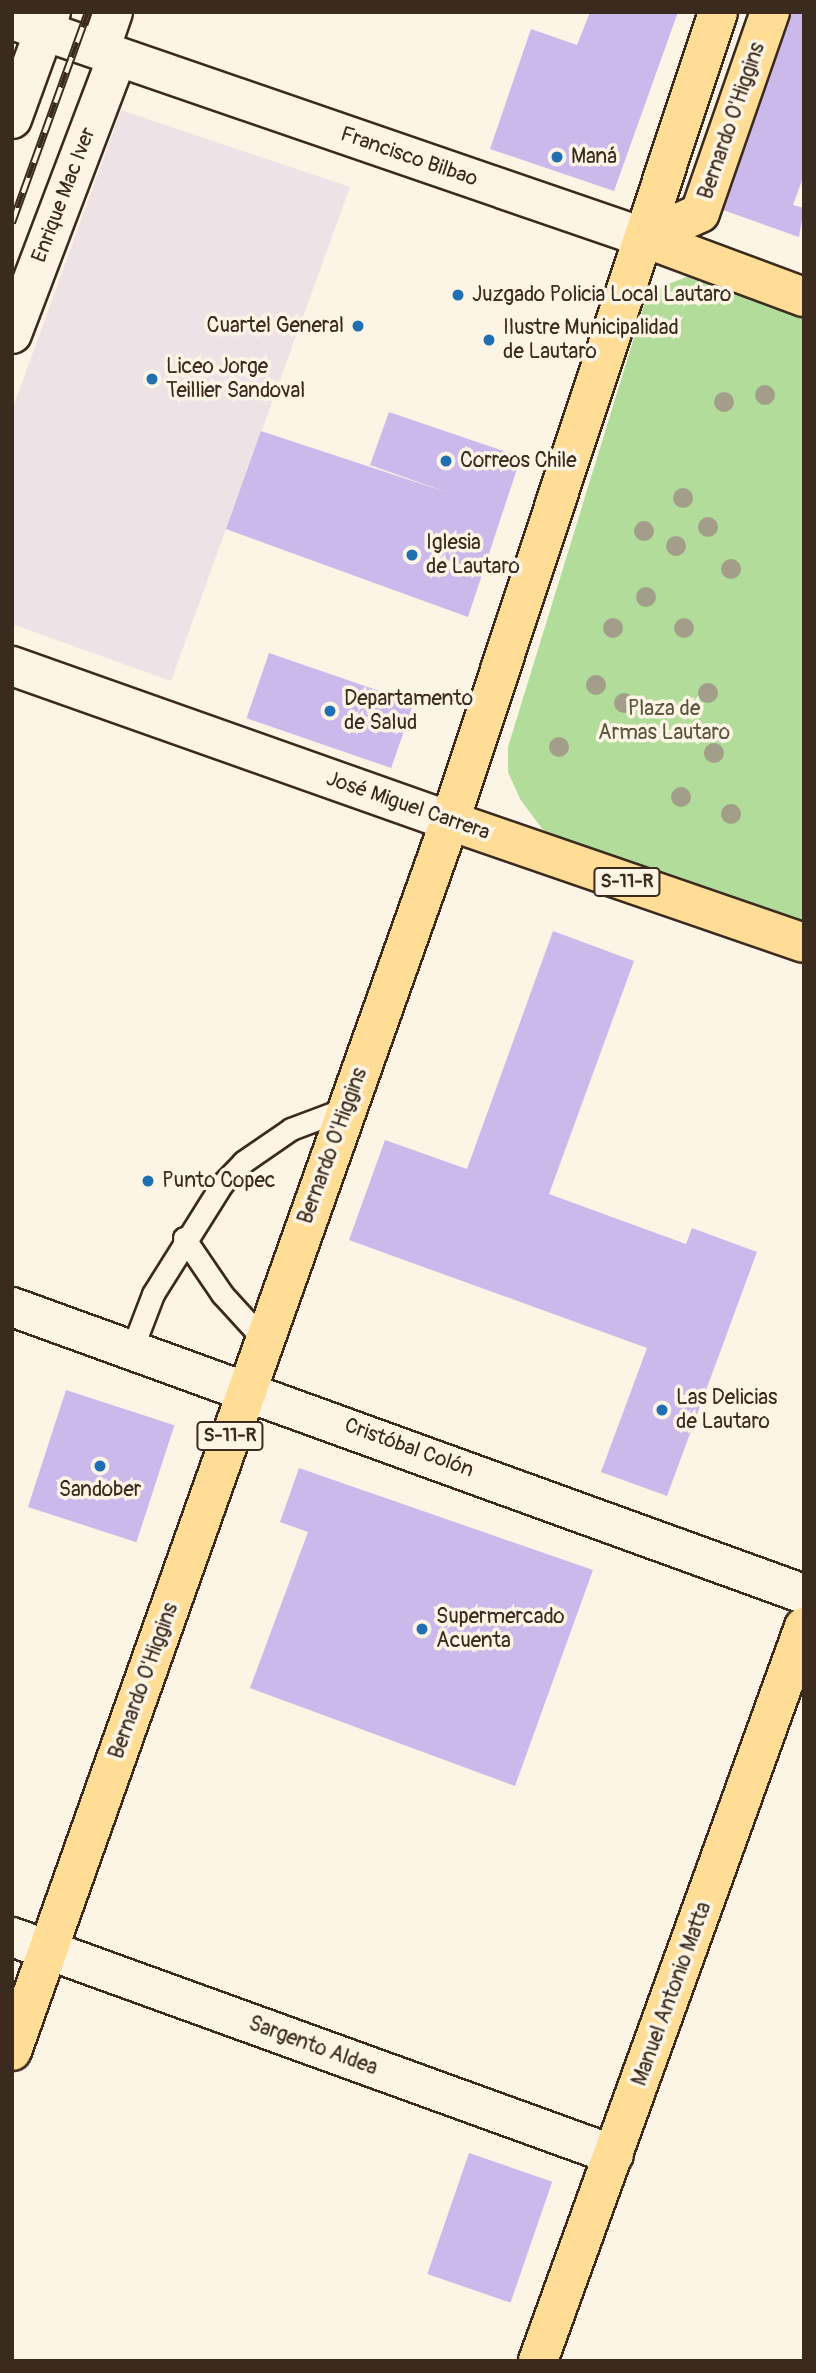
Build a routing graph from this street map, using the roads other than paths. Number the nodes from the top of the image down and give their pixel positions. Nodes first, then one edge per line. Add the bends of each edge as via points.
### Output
1 (113, 12) edge
2 (718, 12) edge
3 (770, 12) edge
4 (36, 21) edge
5 (108, 53) junction
6 (12, 119) edge
7 (645, 239) junction
8 (804, 298) edge
9 (12, 334) edge
10 (12, 666) edge
11 (450, 821) junction
12 (804, 943) edge
13 (346, 1108) junction
14 (184, 1238) junction
15 (12, 1307) edge
16 (264, 1340) junction
17 (132, 1349) junction
18 (247, 1389) junction
19 (804, 1594) edge
20 (804, 1627) edge
21 (12, 1937) edge
22 (48, 1950) junction
23 (12, 2051) edge
24 (614, 2155) junction
25 (538, 2361) edge

1 - 5 street, Enrique Mac Iver
2 - 7 main road, Bernardo O'Higgins via 656,191
3 - 7 main road, Bernardo O'Higgins via 700,213
4 - 5 street, Francisco Bilbao
4 - 6 street
5 - 7 street, Francisco Bilbao
5 - 9 street, Enrique Mac Iver
7 - 8 main road, Francisco Bilbao
7 - 11 main road, Bernardo O'Higgins
10 - 11 street, José Miguel Carrera
11 - 12 main road, José Miguel Carrera / S-11-R
11 - 13 main road, Bernardo O'Higgins / S-11-R
13 - 14 lane via 291,1129 258,1150 222,1184
13 - 16 main road, Bernardo O'Higgins / S-11-R
14 - 16 lane via 222,1294
14 - 17 lane via 153,1294
15 - 17 street, Cristóbal Colón
16 - 18 main road, Bernardo O'Higgins / S-11-R
17 - 18 street, Cristóbal Colón
18 - 19 street, Cristóbal Colón
18 - 22 main road, Bernardo O'Higgins / S-11-R
20 - 24 main road, Manuel Antonio Matta
21 - 22 street, Sargento Aldea
22 - 23 main road, Bernardo O'Higgins / S-11-R
22 - 24 street, Sargento Aldea
24 - 25 main road, Manuel Antonio Matta

